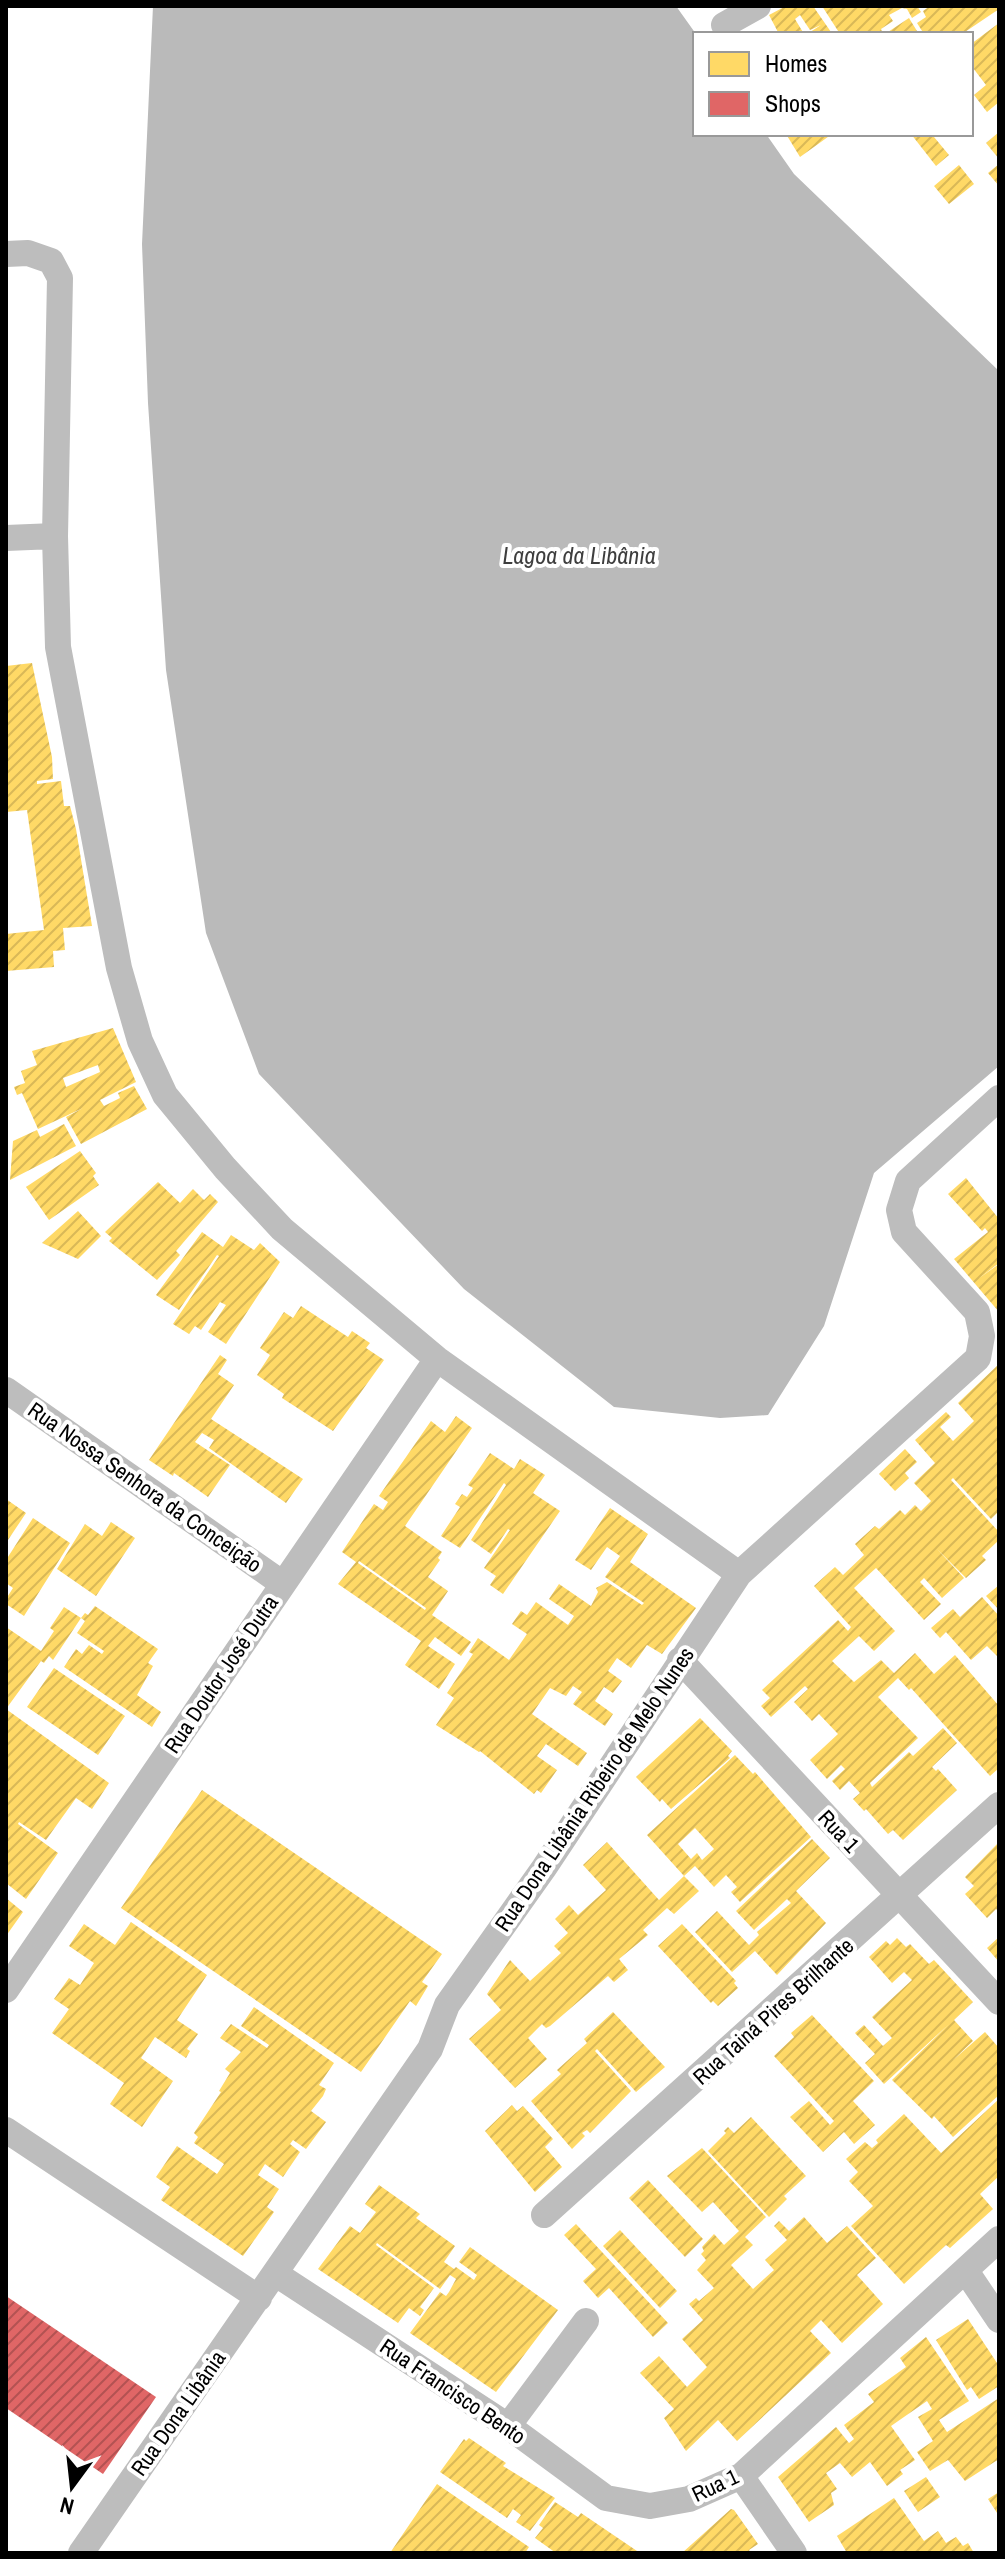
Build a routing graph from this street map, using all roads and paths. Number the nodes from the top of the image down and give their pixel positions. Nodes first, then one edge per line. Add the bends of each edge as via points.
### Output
1 (758, 6) edge
2 (724, 25) dead end
3 (6, 254) edge
4 (55, 536) junction
5 (6, 538) edge
6 (999, 1098) edge
7 (437, 1359) junction
8 (6, 1390) edge
9 (739, 1574) junction
10 (283, 1584) junction
11 (680, 1660) junction
12 (999, 1805) edge
13 (900, 1896) junction
14 (6, 1990) edge
15 (999, 2002) edge
16 (6, 2130) edge
17 (544, 2215) dead end
18 (999, 2239) edge
19 (966, 2271) junction
20 (276, 2274) junction
21 (259, 2298) junction
22 (999, 2320) edge
23 (586, 2321) dead end
24 (508, 2426) junction
25 (741, 2476) junction
26 (630, 2504) joint
27 (81, 2553) edge
28 (794, 2553) edge

1 - 2 street
3 - 4 street via 28,253 51,261 60,278
4 - 5 street
4 - 7 street via 58,647 119,968 140,1041 165,1095 282,1229
6 - 9 street, Rua Dona Libânia Ribeiro de Melo Nunes via 908,1181 899,1210 904,1232 977,1312 982,1336 978,1358
7 - 9 street
7 - 10 street, Rua Doutor José Dutra
8 - 10 street, Rua Nossa Senhora da Conceição
9 - 11 street, Rua Dona Libânia Ribeiro de Melo Nunes
10 - 14 street, Rua Doutor José Dutra
11 - 13 street, Rua 1
11 - 20 street, Rua Dona Libânia Ribeiro de Melo Nunes via 447,2005 430,2049
12 - 13 street, Rua Tainá Pires Brilhante
13 - 15 street, Rua 1
13 - 17 street, Rua Tainá Pires Brilhante
16 - 21 street
18 - 19 street, Rua 1
19 - 22 street
19 - 25 street, Rua 1
20 - 21 street, Rua Dona Libânia
20 - 24 street, Rua Francisco Bento
21 - 27 street, Rua Dona Libânia
23 - 24 street
24 - 26 street, Rua Francisco Bento via 606,2498
25 - 26 street, Rua 1 via 689,2499
25 - 28 street

